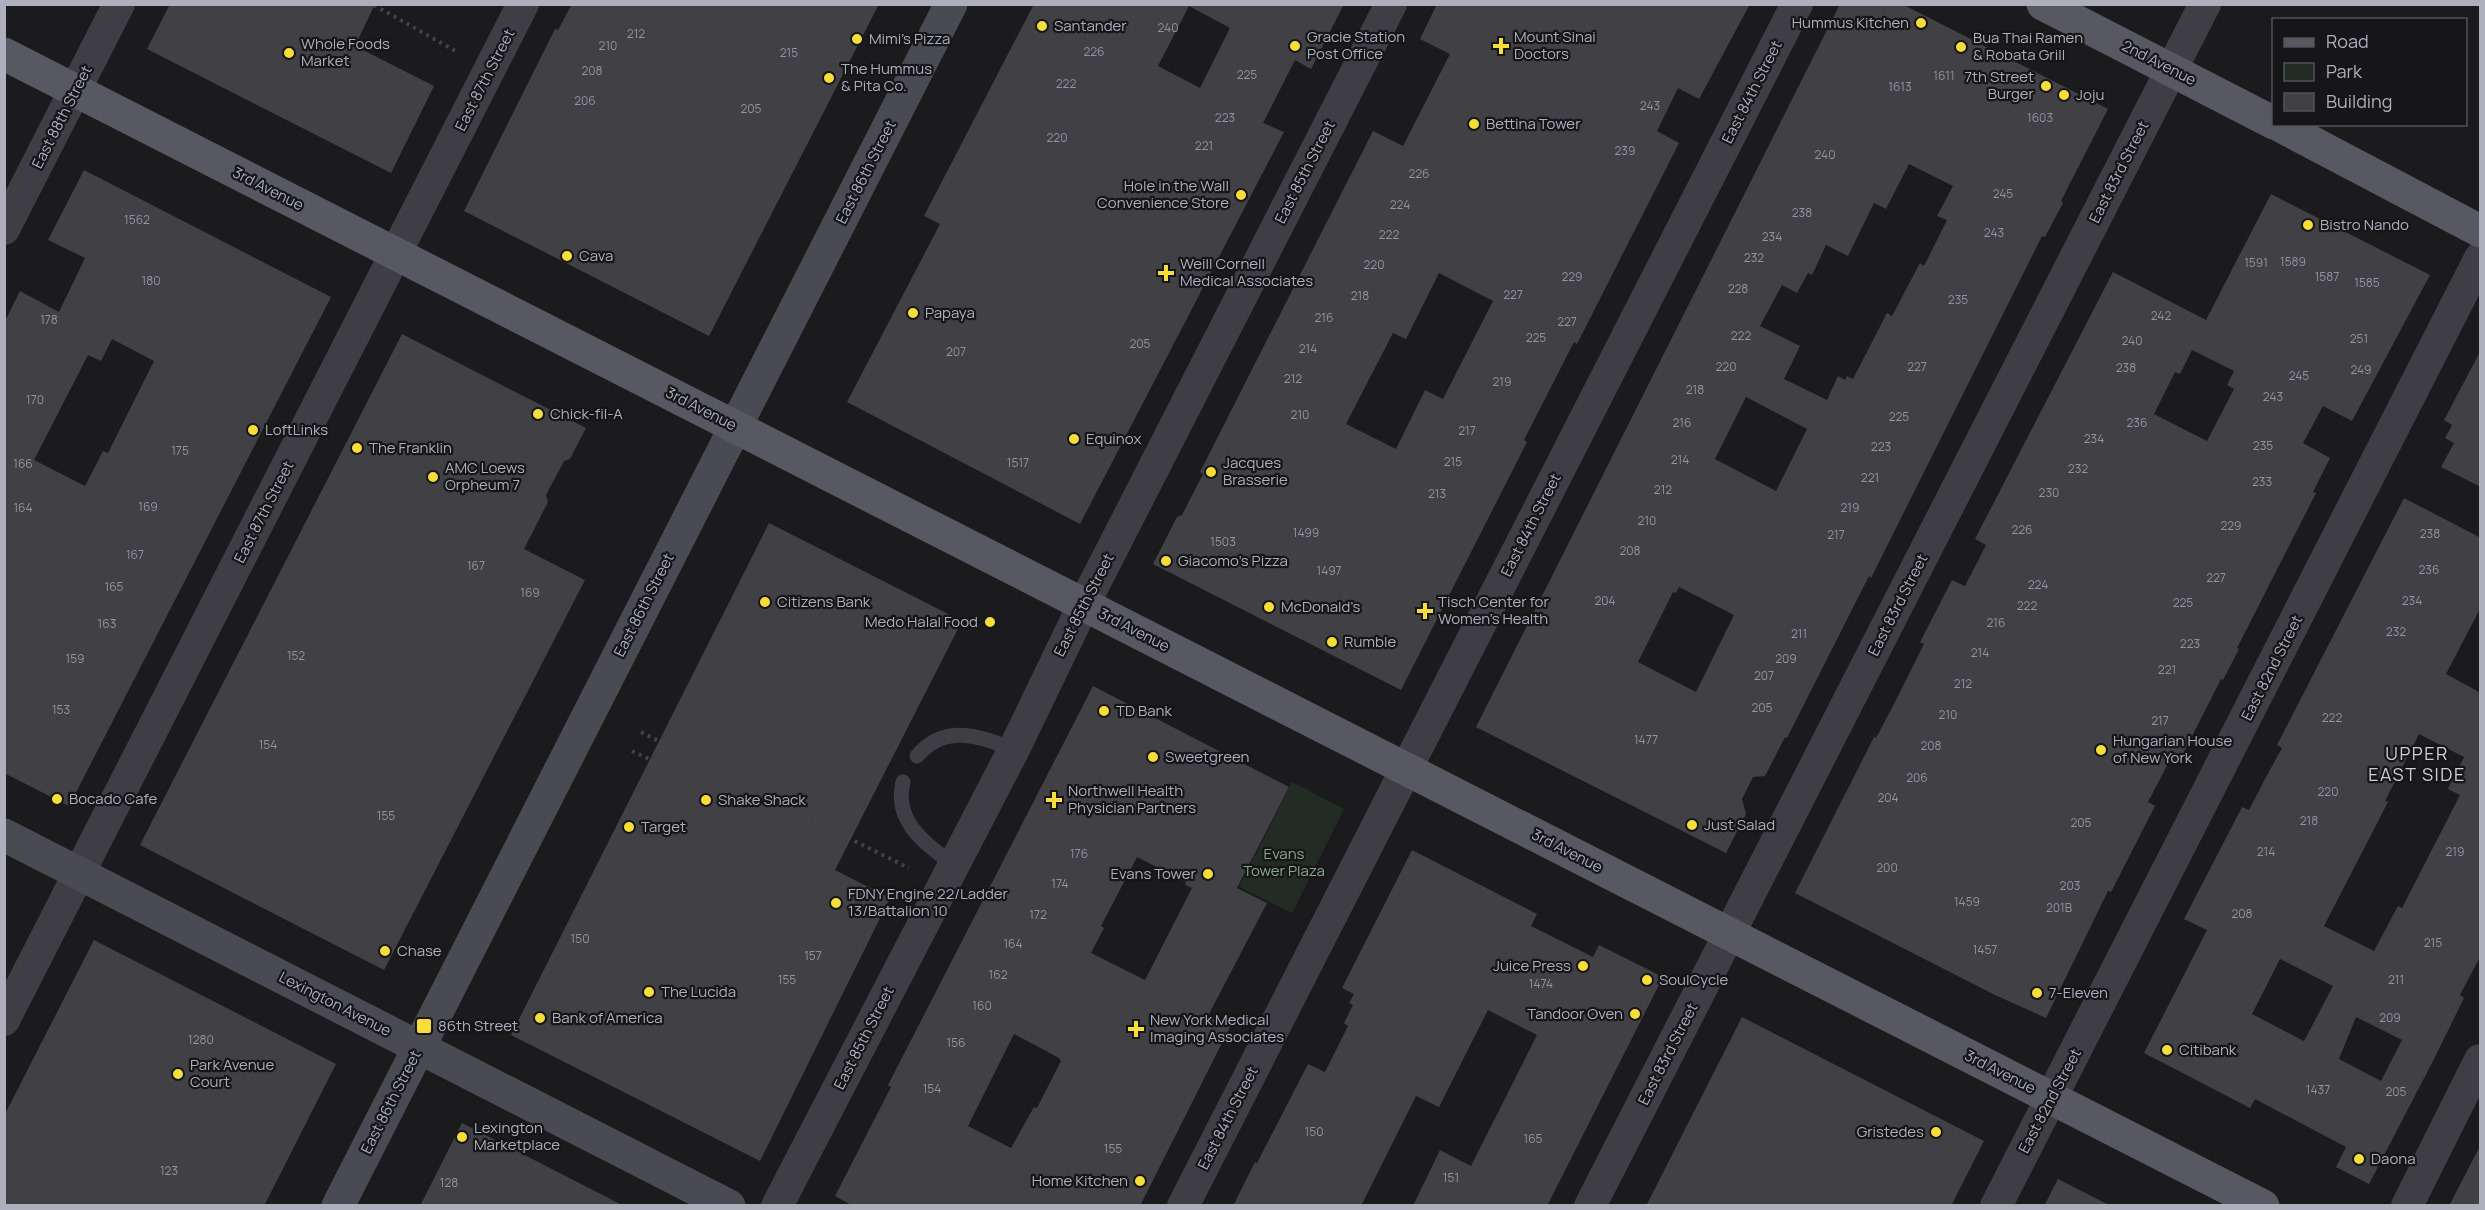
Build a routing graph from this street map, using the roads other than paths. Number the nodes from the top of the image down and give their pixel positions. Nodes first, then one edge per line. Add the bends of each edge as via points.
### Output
1 (119, 4) edge
2 (523, 4) edge
3 (951, 4) edge
4 (1391, 4) edge
5 (1797, 4) edge
6 (2043, 4) edge
7 (2205, 4) edge
8 (4, 54) edge
9 (2171, 69) junction
10 (75, 90) junction
11 (2272, 122) edge
12 (2279, 126) edge
13 (4, 229) edge
14 (2481, 231) edge
15 (396, 254) junction
16 (2481, 258) edge
17 (735, 427) junction
18 (1084, 604) junction
19 (1014, 749) junction
20 (916, 756) dead end
21 (1407, 769) junction
22 (903, 782) dead end
23 (4, 835) edge
24 (954, 865) junction
25 (79, 873) junction
26 (1730, 934) junction
27 (4, 1020) edge
28 (418, 1047) junction
29 (2481, 1060) edge
30 (2052, 1098) junction
31 (338, 1206) edge
32 (729, 1206) edge
33 (777, 1206) edge
34 (1183, 1206) edge
35 (1590, 1206) edge
36 (1996, 1206) edge
37 (2263, 1206) edge
38 (2408, 1206) edge

1 - 10 street, East 88th Street
2 - 15 street, East 87th Street
3 - 17 main road, East 86th Street
4 - 18 street, East 85th Street
5 - 21 street, East 84th Street
6 - 9 main road, 2nd Avenue
7 - 9 street, East 83rd Street
8 - 10 main road, 3rd Avenue
9 - 11 main road, 2nd Avenue
9 - 26 street, East 83rd Street
10 - 13 street, East 88th Street
10 - 15 main road, 3rd Avenue
12 - 14 main road, 2nd Avenue
15 - 17 main road, 3rd Avenue
15 - 25 street, East 87th Street
16 - 30 street, East 82nd Street
17 - 18 main road, 3rd Avenue
17 - 28 main road, East 86th Street
18 - 19 street, East 85th Street
18 - 21 main road, 3rd Avenue
19 - 20 lane via 976,737 948,735 935,739
19 - 24 street, East 85th Street
21 - 26 main road, 3rd Avenue
21 - 34 street, East 84th Street
22 - 24 lane via 904,817 922,841
23 - 25 main road, Lexington Avenue
24 - 33 street, East 85th Street
25 - 27 street, East 87th Street
25 - 28 main road, Lexington Avenue
26 - 30 main road, 3rd Avenue
26 - 35 street, East 83rd Street
28 - 31 main road, East 86th Street
28 - 32 main road, Lexington Avenue
29 - 38 street
30 - 36 street, East 82nd Street
30 - 37 main road, 3rd Avenue

